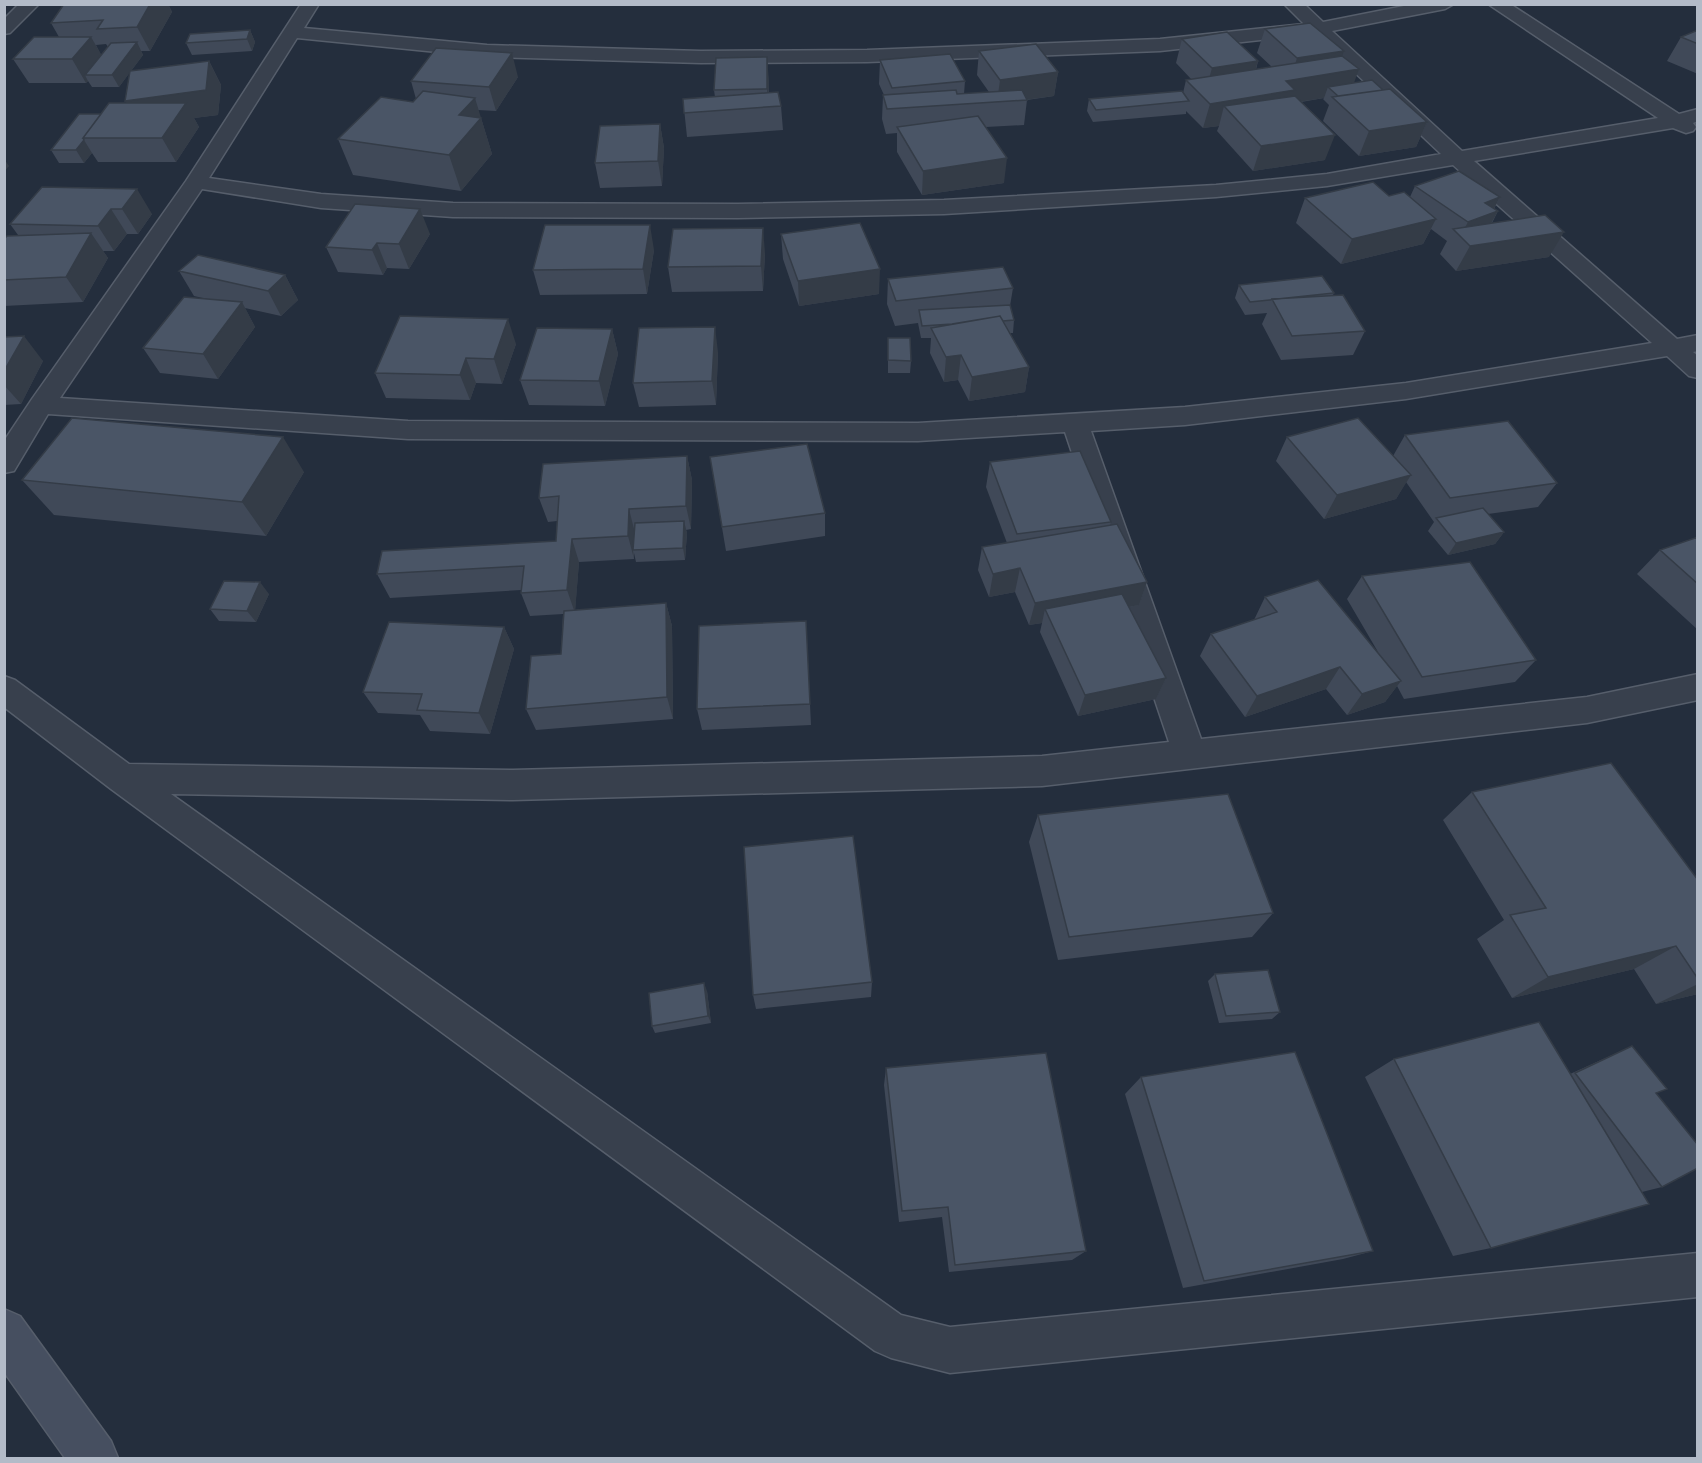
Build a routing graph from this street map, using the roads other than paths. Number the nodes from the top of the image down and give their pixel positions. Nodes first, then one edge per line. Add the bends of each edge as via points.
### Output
1 (30, 4) edge
2 (310, 4) edge
3 (1293, 4) edge
4 (1445, 4) edge
5 (1497, 4) edge
6 (1319, 28) junction
7 (4, 29) edge
8 (291, 32) junction
9 (1698, 115) edge
10 (1676, 121) junction
11 (1698, 135) edge
12 (1457, 158) junction
13 (196, 182) junction
14 (1685, 345) edge
15 (1698, 370) edge
16 (41, 405) junction
17 (1075, 422) junction
18 (4, 464) edge
19 (1698, 687) edge
20 (4, 689) edge
21 (1190, 754) junction
22 (123, 778) junction
23 (1698, 1275) edge
24 (4, 1332) edge
25 (94, 1458) edge

1 - 7 street
2 - 8 street
3 - 6 street
4 - 6 street
5 - 10 street
6 - 8 street via 1160,45 1053,51 702,57 488,51
6 - 12 street
8 - 13 street
9 - 10 street
10 - 11 street
10 - 12 street
12 - 13 street via 1327,180 1216,191 944,207 738,211 453,210 321,201
12 - 14 street
13 - 16 street
14 - 15 street
14 - 17 street via 1406,391 1185,416
16 - 17 street via 408,430 918,432
16 - 18 street
17 - 21 street
19 - 21 street via 1587,710
20 - 22 street
21 - 22 street via 1042,771 513,785
22 - 23 street via 891,1335 950,1350
24 - 25 main road

